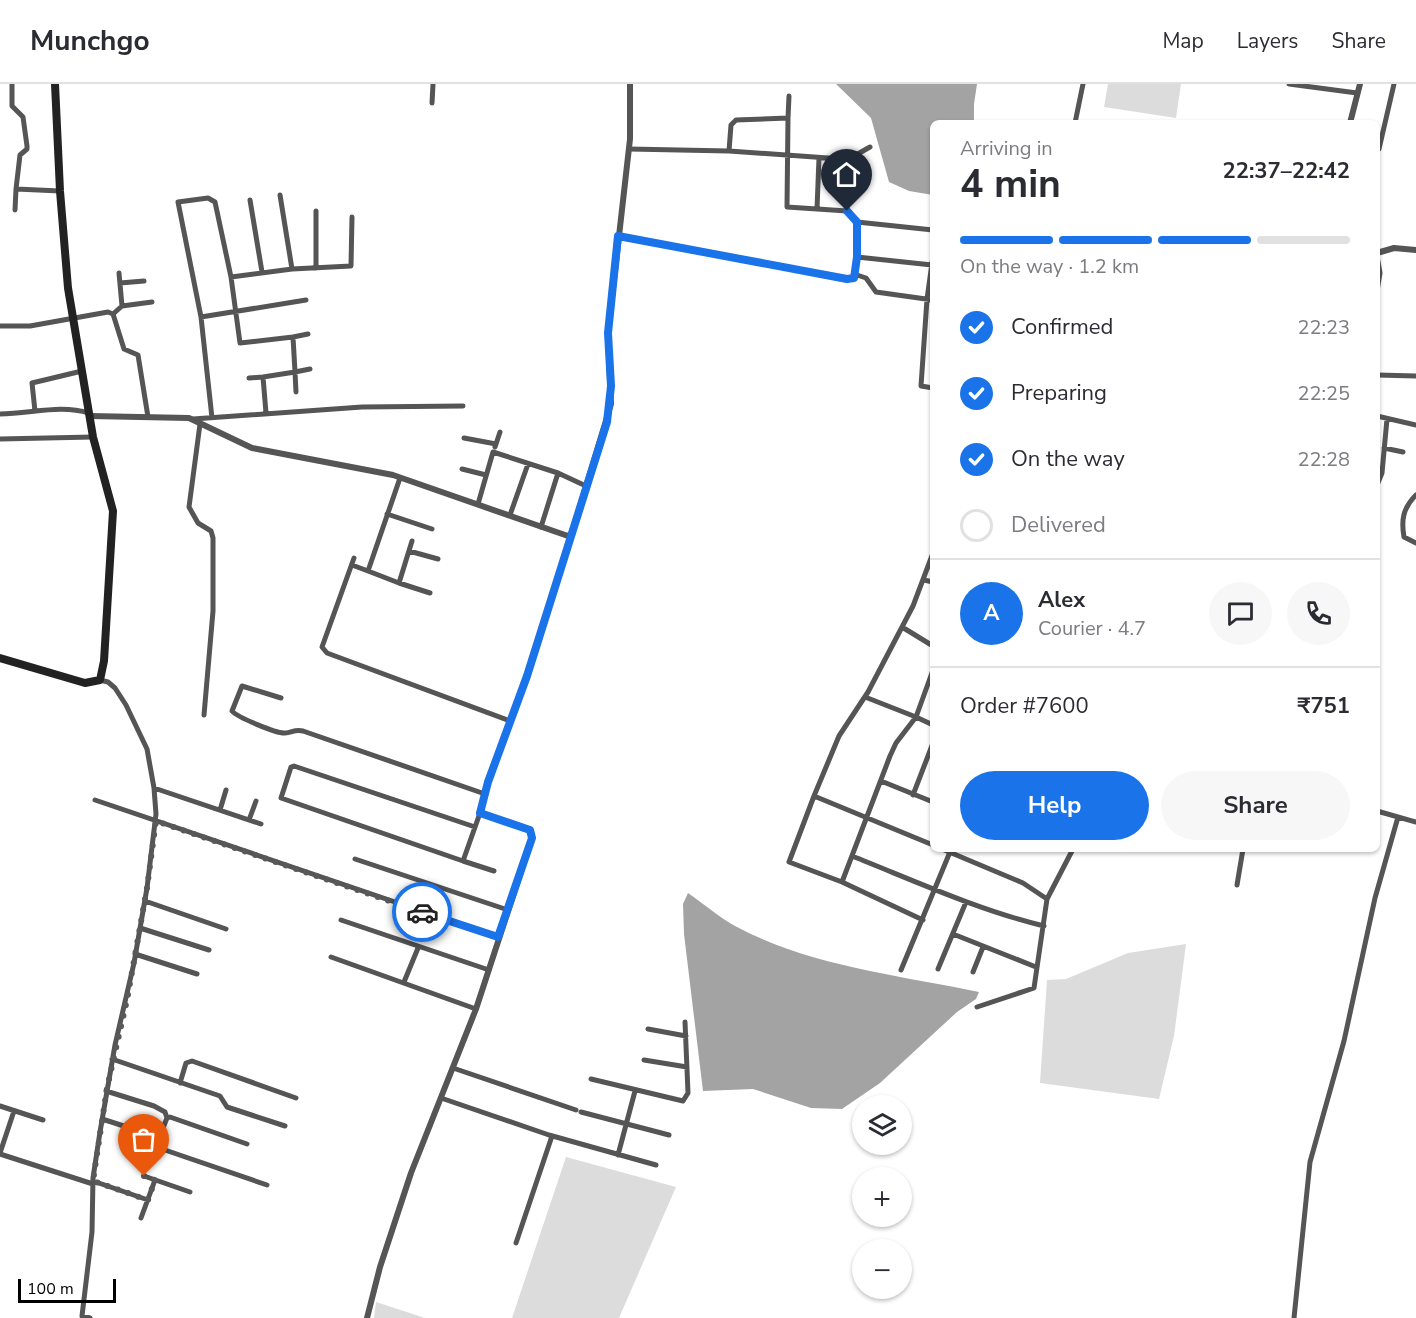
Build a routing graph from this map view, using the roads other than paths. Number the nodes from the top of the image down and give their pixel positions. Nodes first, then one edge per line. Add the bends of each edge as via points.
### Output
1 (12, 84) edge
2 (55, 84) edge
3 (433, 84) edge
4 (630, 84) edge
5 (1083, 84) edge
6 (1289, 84) edge
7 (1360, 84) edge
8 (1394, 84) edge
9 (1358, 93) junction
10 (789, 96) dead end
11 (432, 103) dead end
12 (788, 118) junction
13 (1076, 120) edge
14 (1351, 120) edge
15 (1380, 145) edge
16 (870, 147) dead end
17 (629, 149) junction
18 (729, 151) junction
19 (787, 156) junction
20 (819, 158) junction
21 (847, 160) junction
22 (16, 189) junction
23 (60, 191) junction
24 (280, 195) dead end
25 (250, 200) dead end
26 (817, 209) junction
27 (15, 210) dead end
28 (316, 211) dead end
29 (847, 211) junction
30 (352, 217) dead end
31 (857, 222) junction
32 (930, 230) edge
33 (618, 236) junction
34 (1416, 250) edge
35 (1380, 253) edge
36 (857, 257) junction
37 (930, 265) edge
38 (292, 268) junction
39 (316, 268) junction
40 (262, 272) junction
41 (119, 273) dead end
42 (854, 274) junction
43 (231, 277) junction
44 (144, 281) dead end
45 (120, 283) junction
46 (306, 300) dead end
47 (930, 300) edge
48 (152, 302) dead end
49 (122, 306) junction
50 (236, 311) junction
51 (113, 314) junction
52 (201, 316) junction
53 (73, 319) junction
54 (0, 326) edge
55 (308, 334) dead end
56 (293, 337) junction
57 (309, 369) dead end
58 (82, 371) junction
59 (295, 372) junction
60 (1380, 375) edge
61 (1416, 376) edge
62 (262, 377) junction
63 (249, 378) dead end
64 (930, 388) edge
65 (296, 392) dead end
66 (463, 406) dead end
67 (35, 411) junction
68 (266, 413) junction
69 (0, 414) edge
70 (89, 415) junction
71 (148, 417) junction
72 (1380, 417) edge
73 (212, 418) junction
74 (192, 419) junction
75 (1387, 419) junction
76 (200, 424) junction
77 (1416, 425) edge
78 (500, 432) dead end
79 (93, 437) junction
80 (464, 438) dead end
81 (0, 439) edge
82 (496, 444) junction
83 (1384, 448) junction
84 (493, 452) junction
85 (1403, 452) dead end
86 (528, 464) junction
87 (462, 470) dead end
88 (558, 473) junction
89 (486, 475) junction
90 (400, 478) junction
91 (1380, 478) edge
92 (586, 486) junction
93 (1416, 495) edge
94 (478, 504) junction
95 (387, 514) junction
96 (510, 515) junction
97 (541, 527) junction
98 (432, 529) dead end
99 (572, 533) junction
100 (412, 541) dead end
101 (1416, 543) edge
102 (409, 551) junction
103 (354, 558) dead end
104 (438, 559) dead end
105 (930, 562) edge
106 (352, 565) junction
107 (368, 571) junction
108 (924, 580) junction
109 (930, 581) edge
110 (399, 583) junction
111 (429, 593) dead end
112 (902, 627) junction
113 (930, 644) edge
114 (0, 658) edge
115 (100, 680) junction
116 (930, 684) edge
117 (865, 697) junction
118 (281, 698) dead end
119 (204, 715) dead end
120 (916, 717) junction
121 (510, 721) junction
122 (930, 724) edge
123 (930, 751) edge
124 (881, 782) junction
125 (154, 788) junction
126 (226, 790) dead end
127 (485, 794) junction
128 (913, 795) junction
129 (814, 796) junction
130 (95, 800) dead end
131 (256, 801) dead end
132 (930, 801) edge
133 (220, 810) junction
134 (1380, 812) edge
135 (480, 813) junction
136 (1398, 817) junction
137 (867, 818) junction
138 (249, 820) junction
139 (156, 821) junction
140 (1416, 822) edge
141 (261, 824) dead end
142 (475, 827) junction
143 (930, 844) edge
144 (950, 852) joint
145 (1071, 852) edge
146 (1242, 852) edge
147 (852, 856) junction
148 (355, 859) dead end
149 (463, 861) junction
150 (494, 871) dead end
151 (842, 882) junction
152 (1237, 885) dead end
153 (935, 889) junction
154 (1047, 899) junction
155 (145, 901) junction
156 (966, 902) junction
157 (508, 910) junction
158 (923, 920) junction
159 (341, 921) dead end
160 (1044, 926) junction
161 (140, 928) junction
162 (226, 929) dead end
163 (953, 934) junction
164 (498, 937) junction
165 (983, 947) junction
166 (418, 948) junction
167 (209, 950) dead end
168 (135, 954) junction
169 (331, 957) dead end
170 (1036, 967) junction
171 (938, 969) dead end
172 (489, 970) junction
173 (901, 970) dead end
174 (973, 972) dead end
175 (197, 974) dead end
176 (404, 982) junction
177 (977, 1008) dead end
178 (476, 1009) junction
179 (685, 1022) dead end
180 (648, 1029) dead end
181 (686, 1036) junction
182 (112, 1059) junction
183 (644, 1060) dead end
184 (687, 1067) junction
185 (453, 1068) junction
186 (591, 1079) dead end
187 (180, 1083) junction
188 (106, 1091) junction
189 (635, 1091) junction
190 (296, 1098) dead end
191 (441, 1098) junction
192 (0, 1106) edge
193 (14, 1111) junction
194 (167, 1118) junction
195 (102, 1119) junction
196 (43, 1120) dead end
197 (626, 1124) junction
198 (285, 1126) dead end
199 (669, 1135) dead end
200 (552, 1136) junction
201 (158, 1140) junction
202 (247, 1144) dead end
203 (0, 1153) edge
204 (618, 1155) junction
205 (656, 1165) dead end
206 (144, 1176) dead end
207 (155, 1180) junction
208 (93, 1183) junction
209 (267, 1185) dead end
210 (190, 1192) dead end
211 (148, 1200) junction
212 (141, 1218) dead end
213 (516, 1243) dead end
214 (90, 1318) edge
215 (367, 1318) edge
216 (1294, 1318) edge

1 - 22 street via 12,106 22,113 27,146 20,155
2 - 23 main road
3 - 11 street
4 - 17 street
5 - 13 street
6 - 9 street
7 - 9 street
8 - 15 street
9 - 14 street
10 - 12 street
12 - 18 street via 736,120 731,125
12 - 19 street
16 - 21 street
17 - 18 street
17 - 33 street
18 - 19 street
19 - 20 street
19 - 26 street via 788,207
20 - 21 street
20 - 26 street
21 - 29 street
22 - 23 street
22 - 27 street
23 - 53 main road
24 - 38 street
25 - 40 street
26 - 29 street
28 - 39 street
29 - 31 street
30 - 39 street via 351,266
31 - 32 street
31 - 36 street
33 - 42 street via 847,279 854,278
33 - 92 street via 608,333 611,404
34 - 35 street via 1394,248
36 - 37 street
36 - 42 street
38 - 39 street
38 - 40 street
40 - 43 street
41 - 45 street
42 - 47 street via 866,278 876,292
43 - 50 street
43 - 52 street via 215,202 208,198 178,202
44 - 45 street
45 - 49 street
46 - 50 street
47 - 64 street via 921,386
48 - 49 street
49 - 51 street
50 - 52 street
50 - 56 street via 240,344
51 - 53 street
51 - 71 street via 124,350 138,355
52 - 73 street
53 - 54 street
53 - 58 main road
55 - 56 street
56 - 59 street
57 - 59 street
58 - 67 street via 32,383
58 - 70 main road
59 - 62 street
59 - 65 street
60 - 61 street
62 - 63 street
62 - 68 street
66 - 68 street
67 - 69 street
67 - 70 street via 72,408
68 - 73 street
70 - 71 street
70 - 79 main road
71 - 74 street
72 - 75 street
73 - 74 street
74 - 76 street
75 - 77 street
75 - 83 street
76 - 90 street via 252,448
76 - 119 street via 189,507 213,538 213,611
78 - 82 street
79 - 81 street
79 - 115 main road via 113,511
80 - 82 street
82 - 84 street
83 - 85 street
83 - 91 street
84 - 86 street
84 - 89 street
86 - 88 street
86 - 96 street
87 - 89 street
88 - 92 street
88 - 97 street
89 - 94 street
90 - 94 street
90 - 95 street
92 - 99 street
93 - 101 street via 1404,512 1402,525 1404,537
94 - 96 street
95 - 98 street
95 - 107 street
96 - 97 street
97 - 99 street via 561,535
99 - 121 street
100 - 102 street
102 - 104 street
102 - 110 street
103 - 106 street
105 - 108 street
106 - 107 street
106 - 121 street via 322,647 327,653
107 - 110 street
108 - 109 street
108 - 112 street
110 - 111 street
112 - 113 street
112 - 117 street
114 - 115 main road via 85,683
115 - 125 street via 108,682 126,705 147,749
116 - 120 street
117 - 120 street
117 - 129 street via 839,736
118 - 127 street via 242,686 232,711 242,719 274,730 303,731
120 - 122 street
120 - 124 street via 896,743
121 - 127 street
123 - 128 street
124 - 128 street
124 - 137 street
125 - 133 street
125 - 139 street
126 - 133 street
127 - 135 street
128 - 132 street
129 - 137 street
129 - 151 street via 789,862
130 - 139 street
131 - 138 street
133 - 138 street
134 - 136 street
135 - 142 street
135 - 157 street via 530,830 532,838
136 - 140 street
136 - 216 street via 1375,898 1344,1041 1310,1162
137 - 143 street
137 - 147 street
138 - 141 street
139 - 155 street
139 - 164 street
142 - 149 street
142 - 149 street via 291,766 281,800
144 - 153 street
144 - 154 street via 1023,883
145 - 154 street
146 - 152 street
147 - 151 street
147 - 153 street
148 - 157 street
149 - 150 street
151 - 158 street
153 - 156 street
153 - 158 street
154 - 160 street
155 - 161 street
155 - 162 street
156 - 160 street
156 - 163 street
157 - 164 street
158 - 173 street
159 - 166 street
160 - 170 street
161 - 167 street
161 - 168 street
163 - 165 street
163 - 171 street
164 - 172 street
165 - 170 street
165 - 174 street
166 - 172 street
166 - 176 street
168 - 175 street
168 - 182 street
169 - 176 street
170 - 177 street via 1034,987
172 - 178 street
176 - 178 street
178 - 185 street
179 - 181 street
180 - 181 street
181 - 184 street
182 - 187 street
182 - 188 street
183 - 184 street
184 - 189 street via 688,1093 683,1101
185 - 191 street
185 - 197 street
186 - 189 street
187 - 190 street via 186,1064 192,1061
187 - 198 street via 220,1096 226,1107
188 - 194 street via 154,1106 165,1112
188 - 195 street
189 - 197 street
191 - 200 street
191 - 215 street via 411,1173
192 - 193 street
193 - 196 street
193 - 203 street
194 - 201 street
194 - 202 street
195 - 201 street
195 - 208 street
197 - 199 street
197 - 204 street
200 - 204 street
200 - 213 street
201 - 209 street via 162,1149
203 - 208 street
204 - 205 street
206 - 207 street
207 - 210 street
207 - 211 street
208 - 211 street
208 - 214 street via 92,1232 82,1316
211 - 212 street

